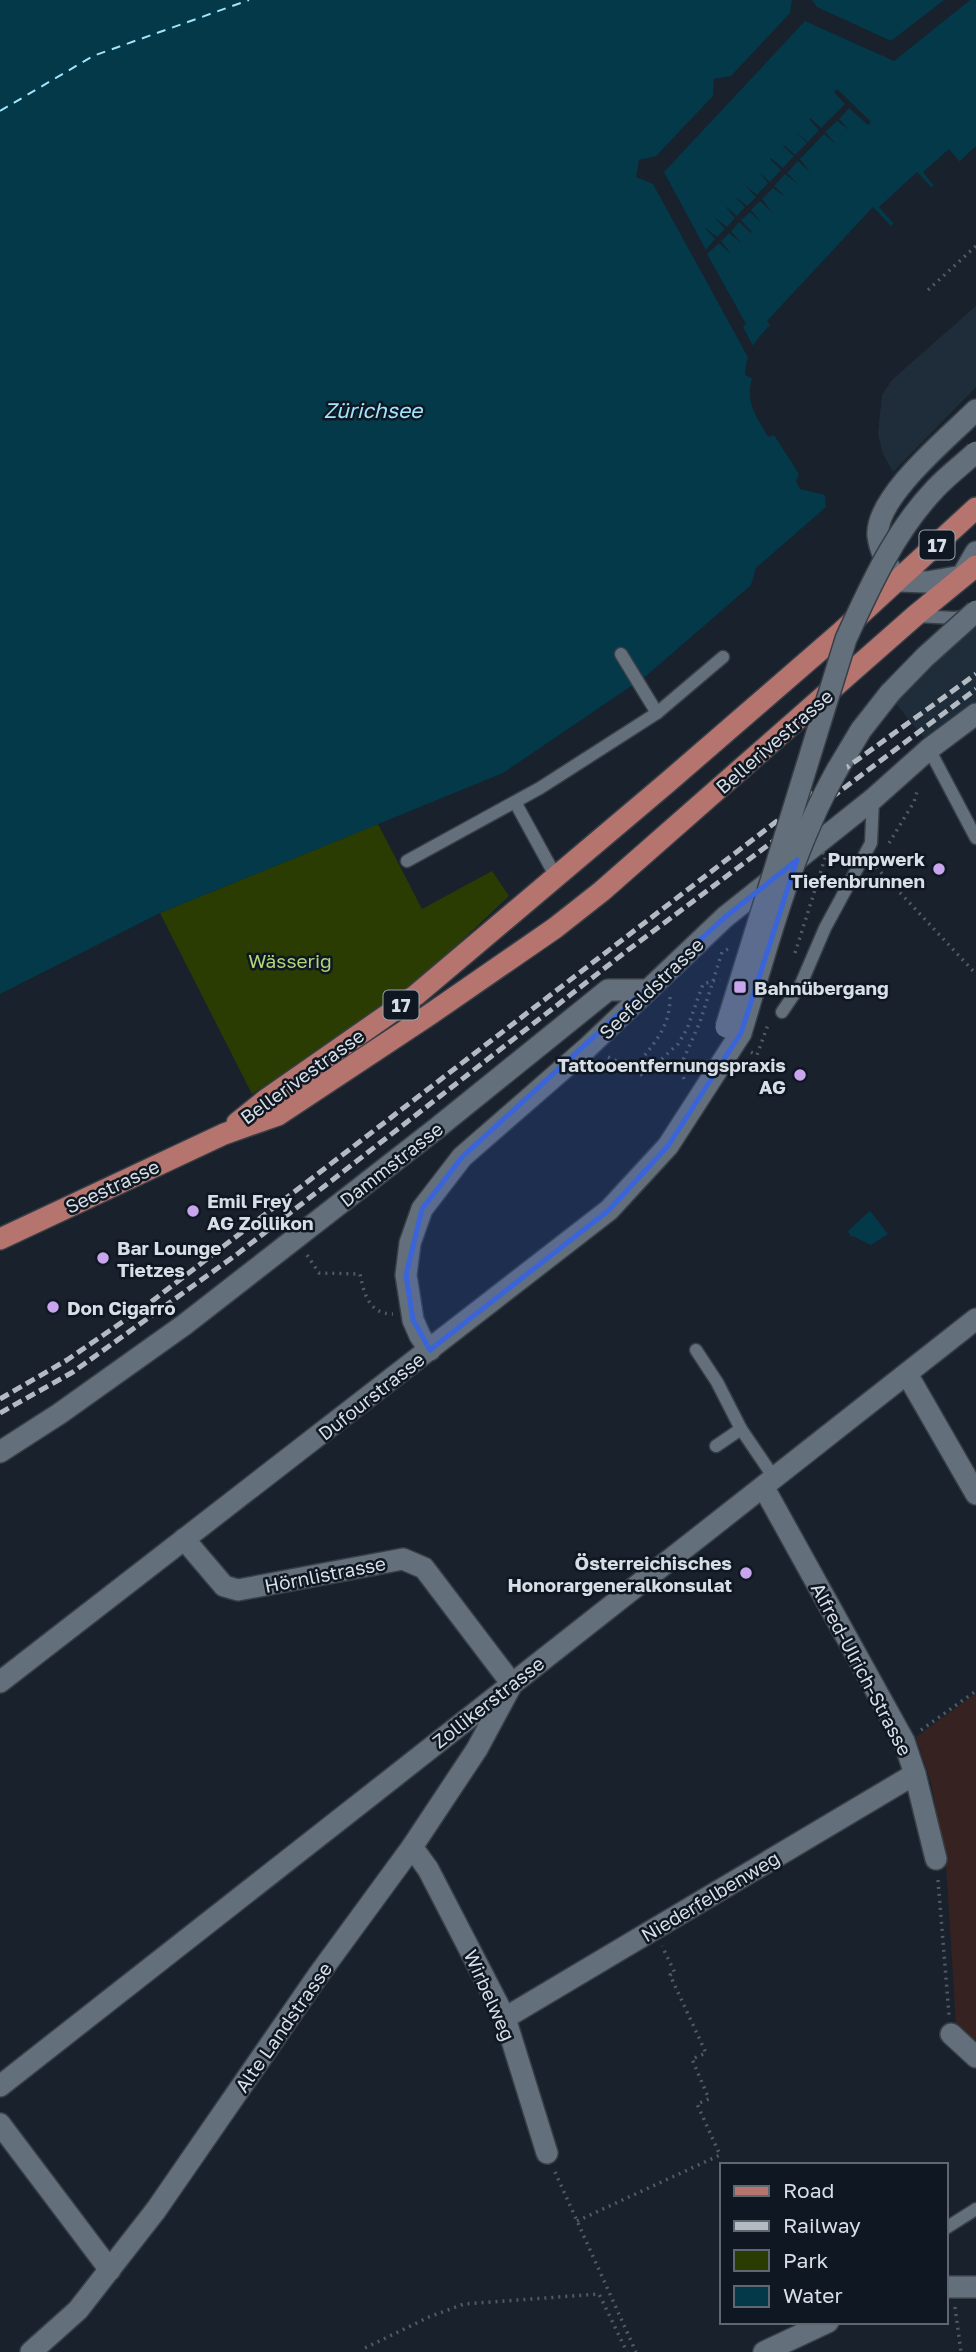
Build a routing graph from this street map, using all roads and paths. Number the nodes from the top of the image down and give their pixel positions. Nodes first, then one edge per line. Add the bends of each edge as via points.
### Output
1 (976, 246) edge
2 (928, 290) dead end
3 (976, 410) edge
4 (976, 452) edge
5 (976, 508) edge
6 (976, 552) edge
7 (969, 571) edge
8 (897, 581) junction
9 (976, 612) edge
10 (916, 615) junction
11 (621, 654) dead end
12 (723, 657) dead end
13 (657, 713) junction
14 (976, 714) edge
15 (929, 749) junction
16 (873, 799) junction
17 (515, 802) junction
18 (976, 838) edge
19 (407, 861) dead end
20 (815, 861) dead end
21 (875, 866) dead end
22 (556, 877) junction
23 (722, 952) dead end
24 (795, 953) dead end
25 (976, 974) edge
26 (663, 975) junction
27 (713, 981) junction
28 (648, 990) junction
29 (782, 1012) dead end
30 (770, 1021) dead end
31 (733, 1030) junction
32 (757, 1055) dead end
33 (619, 1062) dead end
34 (634, 1069) junction
35 (684, 1079) dead end
36 (224, 1134) junction
37 (0, 1239) edge
38 (296, 1239) junction
39 (395, 1314) dead end
40 (976, 1319) edge
41 (430, 1350) junction
42 (696, 1350) dead end
43 (907, 1374) junction
44 (741, 1429) junction
45 (716, 1446) dead end
46 (0, 1452) edge
47 (769, 1484) junction
48 (976, 1494) edge
49 (184, 1539) junction
50 (0, 1682) edge
51 (512, 1684) junction
52 (976, 1691) edge
53 (914, 1735) dead end
54 (915, 1774) junction
55 (412, 1847) junction
56 (936, 1859) joint
57 (661, 1944) dead end
58 (505, 2018) junction
59 (951, 2034) joint
60 (976, 2057) edge
61 (0, 2086) edge
62 (0, 2124) edge
63 (550, 2162) joint
64 (976, 2209) edge
65 (577, 2221) junction
66 (948, 2227) edge
67 (110, 2270) junction
68 (976, 2287) edge
69 (950, 2292) edge
70 (824, 2324) edge
71 (365, 2348) dead end
72 (31, 2352) edge
73 (627, 2352) edge
74 (636, 2352) edge
75 (764, 2352) edge
76 (961, 2352) edge

1 - 2 path
3 - 8 street via 896,491 882,512 877,533
4 - 31 street, Dufourstrasse, bridge via 935,489 894,543 846,639
5 - 8 main road, Bellerivestrasse / 17
6 - 7 street, Bellerivestrasse
7 - 8 street via 927,582
7 - 10 main road, Bellerivestrasse / 17
8 - 22 main road, Bellerivestrasse / 17
9 - 10 lane via 955,618
9 - 31 street, Dufourstrasse, bridge via 890,693 861,730 820,800
10 - 36 main road, Bellerivestrasse / 17 via 555,928 278,1115
11 - 13 lane
12 - 13 lane
13 - 17 lane
14 - 15 street, Seefeldstrasse
15 - 16 street, Seefeldstrasse
15 - 18 lane
16 - 26 street, Seefeldstrasse via 725,917
16 - 29 lane via 871,843 801,984
17 - 19 lane
17 - 22 lane
20 - 24 path, bridge via 819,849 826,855
21 - 25 path
22 - 36 main road, Bellerivestrasse / 17 via 416,995
23 - 27 path
26 - 28 street, Seefeldstrasse
26 - 34 path via 670,996 666,1027
27 - 34 path via 703,984 678,1044 643,1076
27 - 35 path via 680,1067
28 - 38 street, Dammstrasse via 608,990
28 - 41 street, Seefeldstrasse via 462,1157 422,1209 410,1243 406,1275 413,1320
30 - 32 path
31 - 41 street, Dufourstrasse via 710,1079 668,1146 609,1210
33 - 34 path
36 - 37 main road, Seestrasse / 17
38 - 39 path via 319,1273 360,1274 364,1295 374,1309
38 - 46 street, Dammstrasse via 184,1325
40 - 43 street, Zollikerstrasse
41 - 49 street, Dufourstrasse
42 - 44 lane
43 - 47 street, Zollikerstrasse
43 - 48 street
44 - 45 lane
44 - 47 lane
47 - 51 street, Zollikerstrasse
47 - 54 street, Alfred-Ulrich-Strasse via 904,1741
49 - 50 street, Dufourstrasse
49 - 51 street, Hörnlistrasse via 224,1586 238,1590 403,1559 424,1568
51 - 55 street, Alte Landstrasse via 477,1749
51 - 61 street, Zollikerstrasse
52 - 53 path
54 - 56 street, Alfred-Ulrich-Strasse
54 - 58 street, Niederfelbenweg
55 - 58 street, Wirbelweg via 428,1868
55 - 67 street, Alte Landstrasse
56 - 59 path
57 - 65 path via 674,1973 670,1975 706,2053 692,2059 709,2099 697,2104 720,2155
58 - 63 street, Wirbelweg
59 - 60 street
62 - 67 street
63 - 65 path
64 - 66 lane
65 - 74 path
67 - 72 street, Alte Landstrasse via 78,2310
68 - 69 street
69 - 76 path
70 - 75 street
71 - 73 path via 464,2304 599,2294

